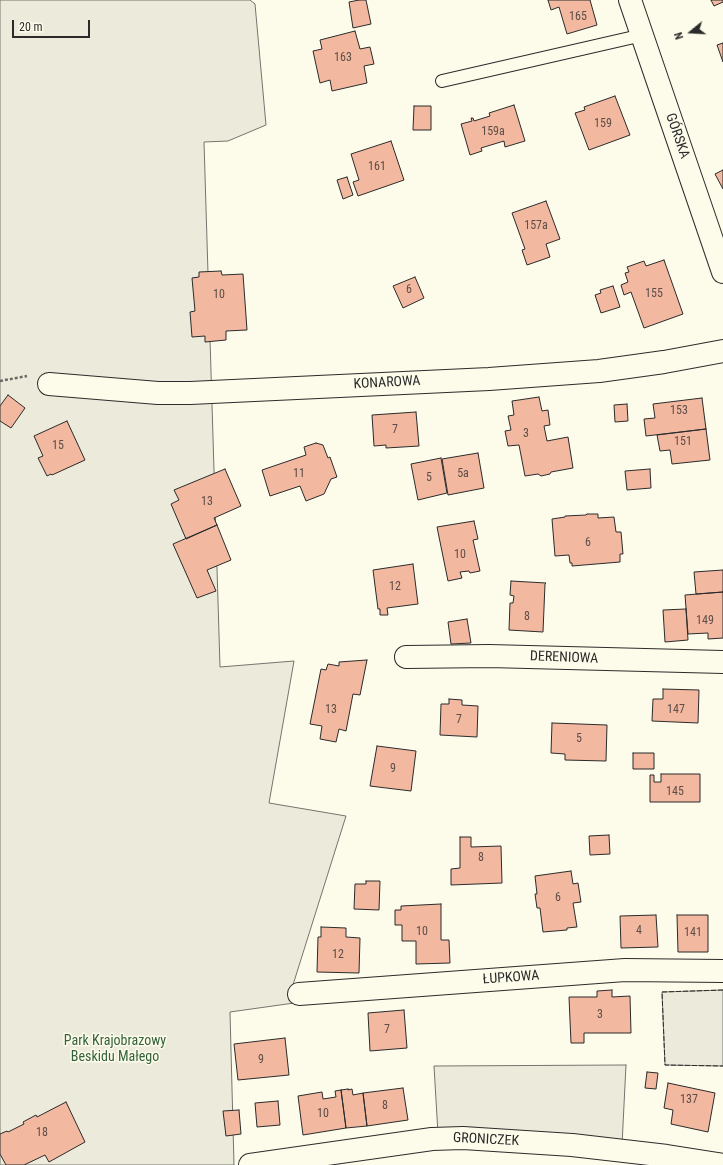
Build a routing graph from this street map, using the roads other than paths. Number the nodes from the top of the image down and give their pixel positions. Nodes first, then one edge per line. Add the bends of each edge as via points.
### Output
1 (630, 0) edge
2 (643, 35) junction
3 (442, 81) dead end
4 (723, 272) edge
5 (723, 351) edge
6 (49, 384) dead end
7 (406, 658) dead end
8 (723, 662) edge
9 (723, 971) edge
10 (299, 994) dead end
11 (250, 1165) edge
12 (723, 1165) edge

1 - 2 street, GÓRSKA
2 - 3 lane
2 - 4 street, GÓRSKA
5 - 6 street, KONAROWA via 599,371 489,379 190,393 158,393
7 - 8 street, DERENIOWA via 489,656
9 - 10 street, ŁUPKOWA via 625,970
11 - 12 street, GRONICZEK via 432,1139 463,1138 572,1145

